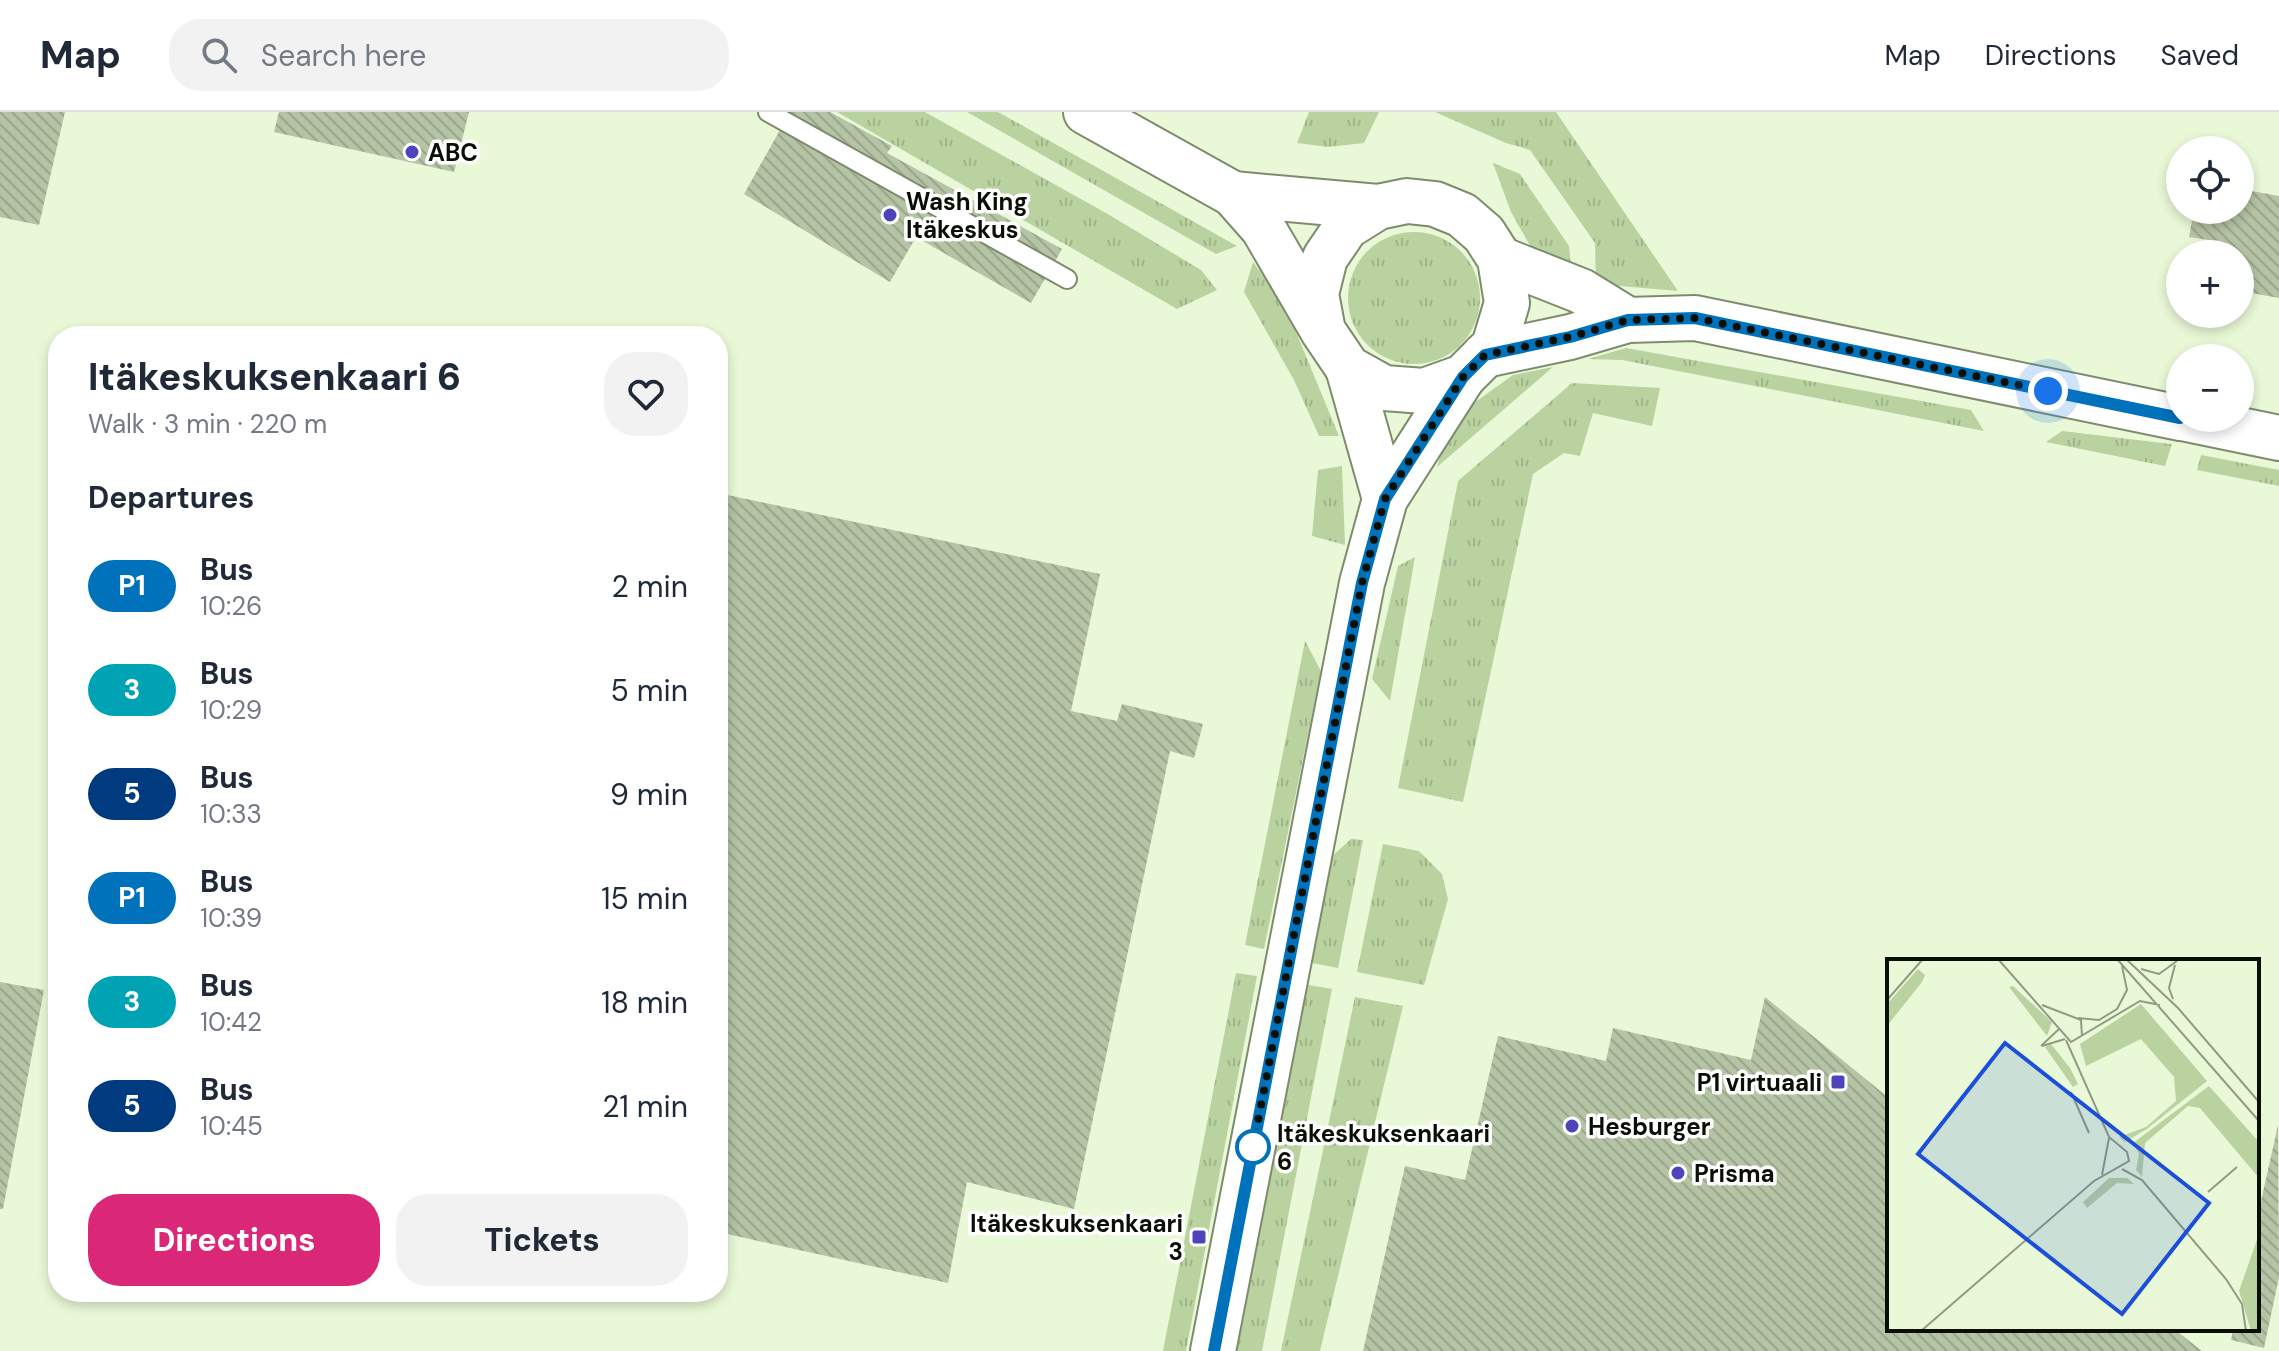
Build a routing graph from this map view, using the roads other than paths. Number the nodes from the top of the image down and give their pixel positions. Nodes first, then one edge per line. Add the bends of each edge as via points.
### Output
1 (768, 112) edge
2 (1086, 112) edge
3 (1233, 194) junction
4 (1378, 207) junction
5 (1500, 259) junction
6 (1067, 279) dead end
7 (1628, 320) junction
8 (1323, 331) junction
9 (1474, 366) junction
10 (1348, 368) junction
11 (2166, 415) edge
12 (2250, 432) edge
13 (2279, 438) edge
14 (1385, 499) junction
15 (1213, 1351) edge

1 - 6 lane
2 - 3 street
3 - 4 street
3 - 8 street via 1263,228
4 - 5 street via 1407,201 1462,215 1484,234
4 - 8 street via 1346,227 1325,258 1316,294
5 - 7 street via 1581,291
5 - 9 street via 1507,303 1494,346
7 - 9 street
7 - 11 street via 1695,318
8 - 10 street
9 - 10 street via 1424,391 1384,388
9 - 14 street
10 - 14 street
12 - 13 street
14 - 15 street via 1356,614

